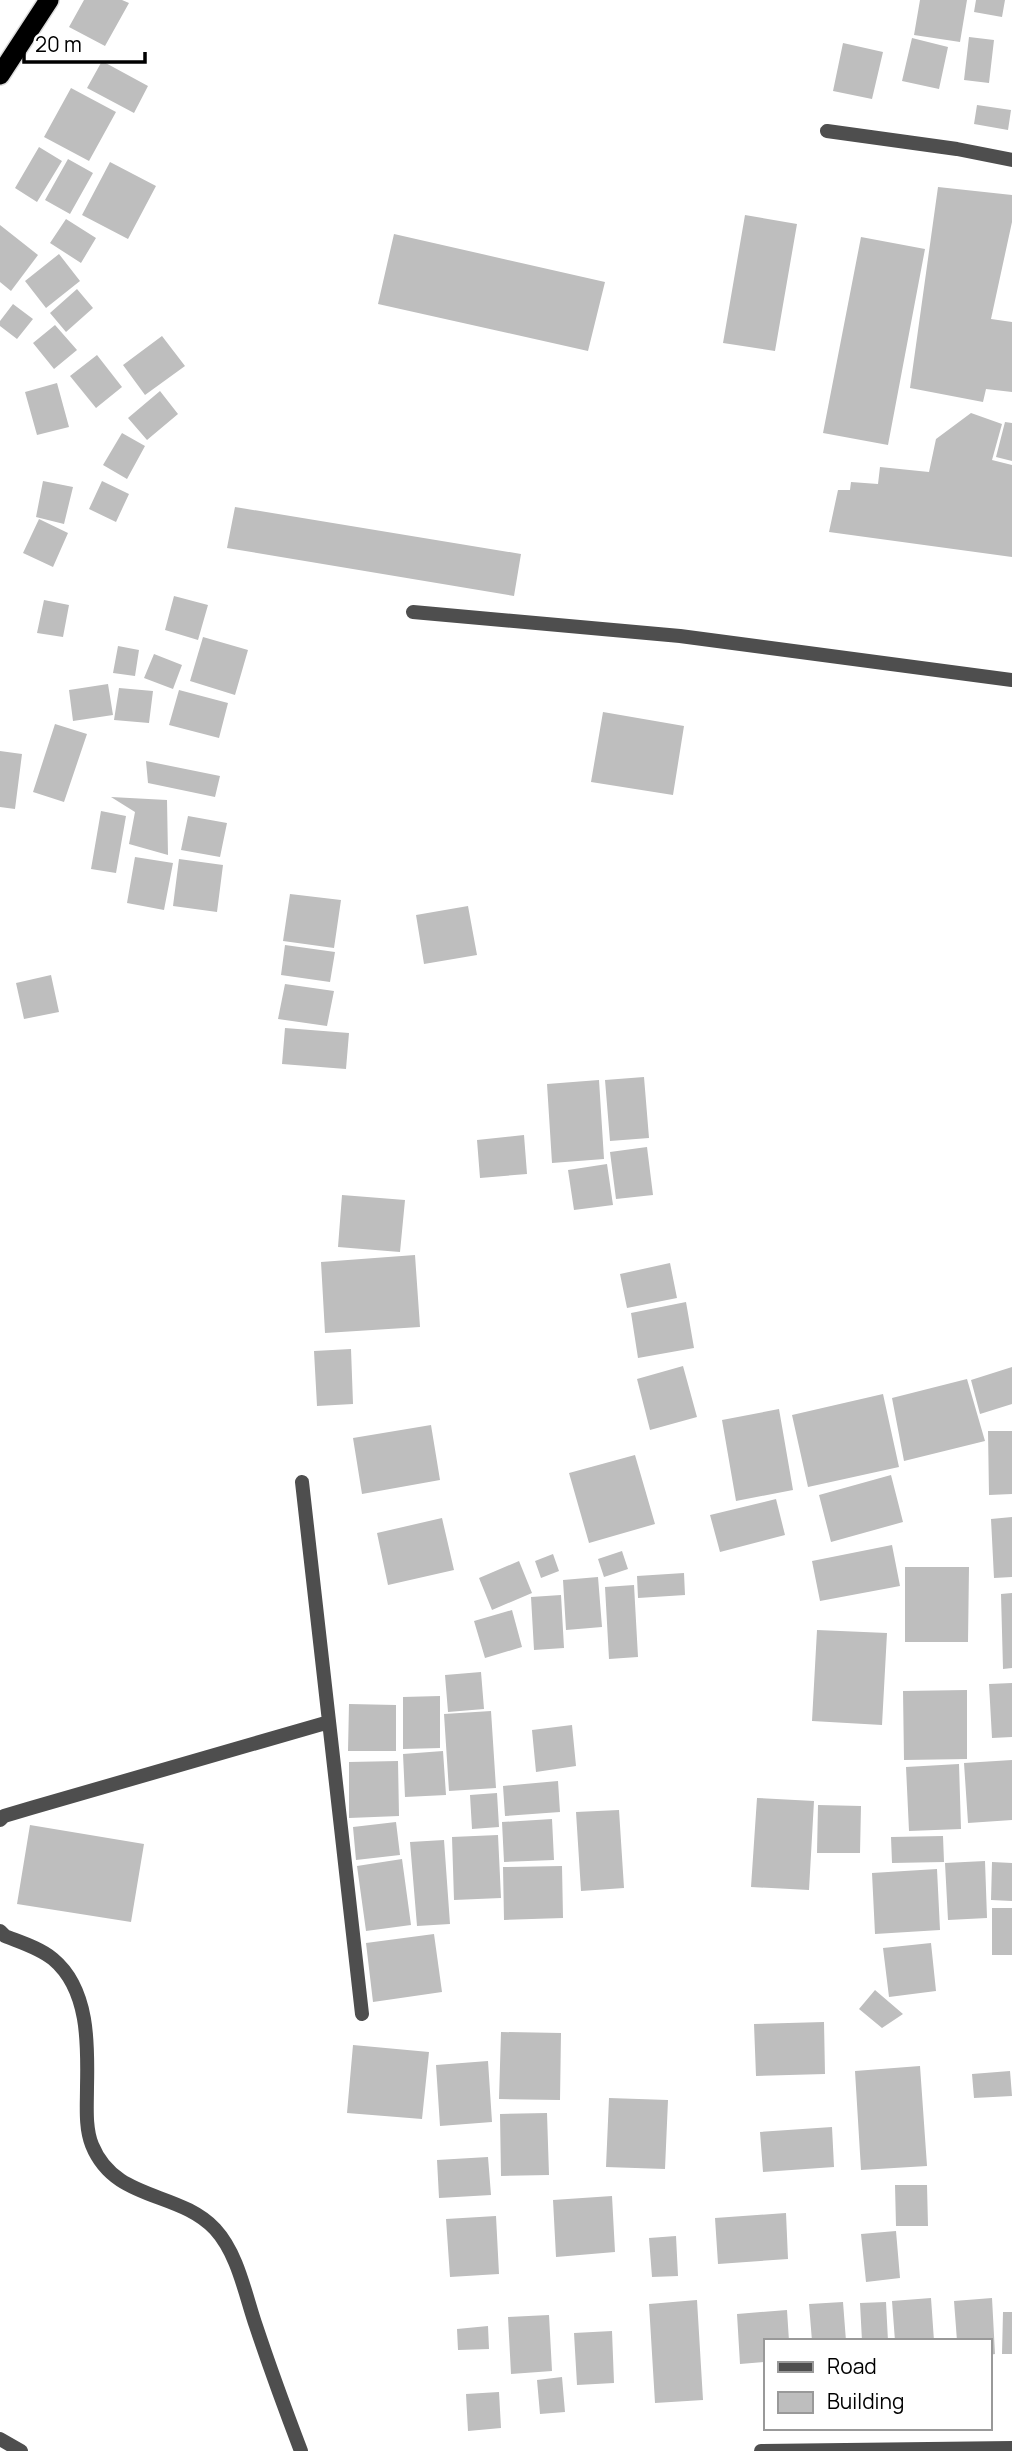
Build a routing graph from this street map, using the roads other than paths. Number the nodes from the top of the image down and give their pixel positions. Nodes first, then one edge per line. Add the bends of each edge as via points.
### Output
1 (48, 0) edge
2 (0, 75) edge
3 (827, 131) dead end
4 (1012, 160) edge
5 (413, 612) dead end
6 (1012, 680) edge
7 (302, 1482) dead end
8 (328, 1722) junction
9 (0, 1820) edge
10 (0, 1931) edge
11 (362, 2014) dead end
12 (0, 2439) edge
13 (1012, 2448) edge
14 (21, 2451) edge
15 (300, 2451) edge
16 (761, 2451) edge

1 - 2 highway
3 - 4 street
5 - 6 street via 680,636
7 - 8 street
8 - 9 street
8 - 11 street
10 - 15 street via 52,1958 70,1980 85,2016 86,2117 91,2144 104,2166 125,2184 198,2214 217,2231 234,2261
12 - 14 street
13 - 16 street

